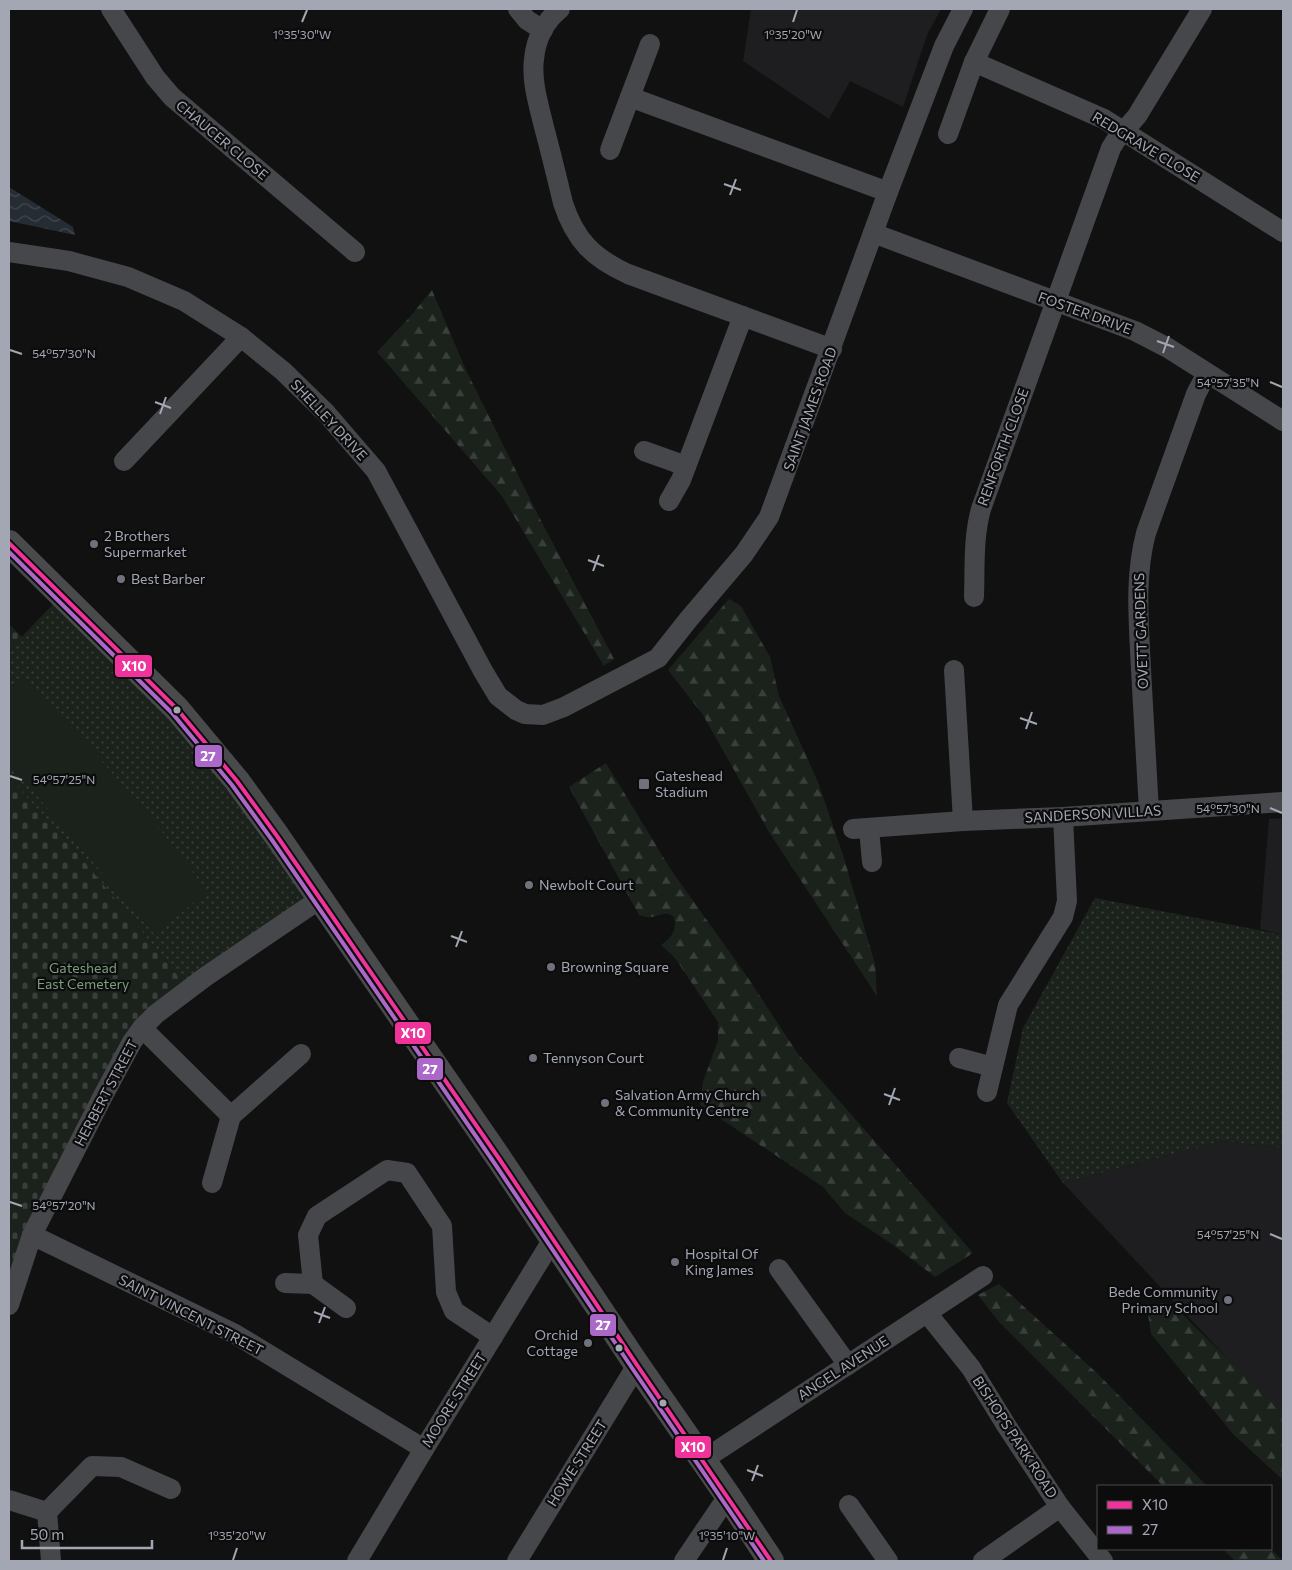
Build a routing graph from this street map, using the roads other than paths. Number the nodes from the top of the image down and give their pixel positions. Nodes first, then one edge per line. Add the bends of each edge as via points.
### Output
1 (111, 9) edge
2 (518, 9) edge
3 (560, 9) edge
4 (963, 9) edge
5 (1000, 9) edge
6 (1202, 9) edge
7 (543, 30) junction
8 (650, 44) dead end
9 (974, 62) junction
10 (630, 97) junction
11 (1123, 130) junction
12 (948, 134) dead end
13 (610, 150) dead end
14 (888, 192) junction
15 (1283, 231) edge
16 (873, 233) junction
17 (9, 252) edge
18 (355, 252) dead end
19 (1056, 302) junction
20 (743, 316) junction
21 (241, 337) junction
22 (832, 349) junction
23 (1207, 373) junction
24 (1283, 421) edge
25 (644, 451) dead end
26 (124, 461) dead end
27 (686, 466) junction
28 (669, 501) dead end
29 (9, 543) edge
30 (974, 597) dead end
31 (954, 670) dead end
32 (538, 715) joint
33 (1283, 802) edge
34 (1149, 811) junction
35 (1064, 817) junction
36 (964, 821) junction
37 (872, 862) dead end
38 (320, 899) junction
39 (142, 1028) junction
40 (301, 1054) dead end
41 (959, 1058) dead end
42 (993, 1066) junction
43 (987, 1092) dead end
44 (231, 1116) junction
45 (212, 1183) dead end
46 (32, 1235) junction
47 (553, 1239) junction
48 (778, 1269) dead end
49 (983, 1276) dead end
50 (285, 1282) dead end
51 (313, 1284) junction
52 (9, 1305) edge
53 (346, 1308) dead end
54 (927, 1313) junction
55 (493, 1337) junction
56 (637, 1364) junction
57 (848, 1365) junction
58 (424, 1449) junction
59 (703, 1460) junction
60 (171, 1489) dead end
61 (728, 1496) junction
62 (9, 1500) edge
63 (849, 1505) dead end
64 (1060, 1508) junction
65 (47, 1512) junction
66 (51, 1561) edge
67 (357, 1561) edge
68 (517, 1561) edge
69 (684, 1561) edge
70 (771, 1561) edge
71 (888, 1561) edge
72 (982, 1561) edge
73 (1103, 1561) edge

1 - 18 street, CHAUCER CLOSE via 155,77 172,97
2 - 7 street
3 - 7 street
4 - 14 street, SAINT JAMES ROAD via 944,46
5 - 9 street
6 - 11 street, RENFORTH CLOSE via 1137,116
7 - 20 street via 534,57 535,82 563,203 578,237 607,264
8 - 10 street
9 - 11 street, REDGRAVE CLOSE via 1091,112
9 - 12 street
10 - 13 street
10 - 14 street
11 - 15 street, REDGRAVE CLOSE
11 - 19 street, RENFORTH CLOSE via 1111,148
14 - 16 street, SAINT JAMES ROAD
16 - 19 street, FOSTER DRIVE
16 - 22 street, SAINT JAMES ROAD
17 - 21 street, SHELLEY DRIVE via 69,261 128,277 184,301
19 - 23 street, FOSTER DRIVE via 1151,338
19 - 30 street, RENFORTH CLOSE via 978,518 974,545
20 - 22 street
20 - 27 street
21 - 26 street
21 - 32 street, SHELLEY DRIVE via 283,371 326,413 376,471 498,696 516,710
22 - 32 street, SAINT JAMES ROAD via 769,517 744,554 658,658 564,707
23 - 24 street, FOSTER DRIVE
23 - 34 street, OVETT GARDENS via 1196,394 1141,551 1139,625
25 - 27 street
27 - 28 street
29 - 38 main road via 176,709 237,781
31 - 36 street
33 - 34 street, SANDERSON VILLAS
34 - 35 street, SANDERSON VILLAS
35 - 36 street, SANDERSON VILLAS
35 - 42 street via 1067,901 1063,917 1008,1005
36 - 37 street, SANDERSON VILLAS via 861,829
38 - 39 street, HERBERT STREET via 205,977
38 - 47 main road
39 - 44 street
39 - 46 street, HERBERT STREET via 105,1092
40 - 44 street
41 - 42 street
42 - 43 street
44 - 45 street
46 - 52 street, HERBERT STREET
46 - 58 street, SAINT VINCENT STREET via 234,1334
47 - 55 street, MOORE STREET
47 - 56 main road
48 - 57 street
49 - 54 street, ANGEL AVENUE
50 - 51 street
51 - 53 street
51 - 55 street via 308,1235 317,1216 387,1170 407,1173 442,1226 446,1292 454,1312
54 - 57 street, ANGEL AVENUE
54 - 64 street, BISHOPS PARK ROAD via 971,1368
55 - 58 street, MOORE STREET
56 - 59 main road
56 - 68 street, HOWE STREET
57 - 59 street, ANGEL AVENUE
58 - 67 street, MOORE STREET
59 - 61 main road
60 - 65 street via 120,1467 92,1466
61 - 69 street
61 - 70 main road
62 - 65 street
63 - 71 street
64 - 72 street
64 - 73 street, BISHOPS PARK ROAD
65 - 66 street

